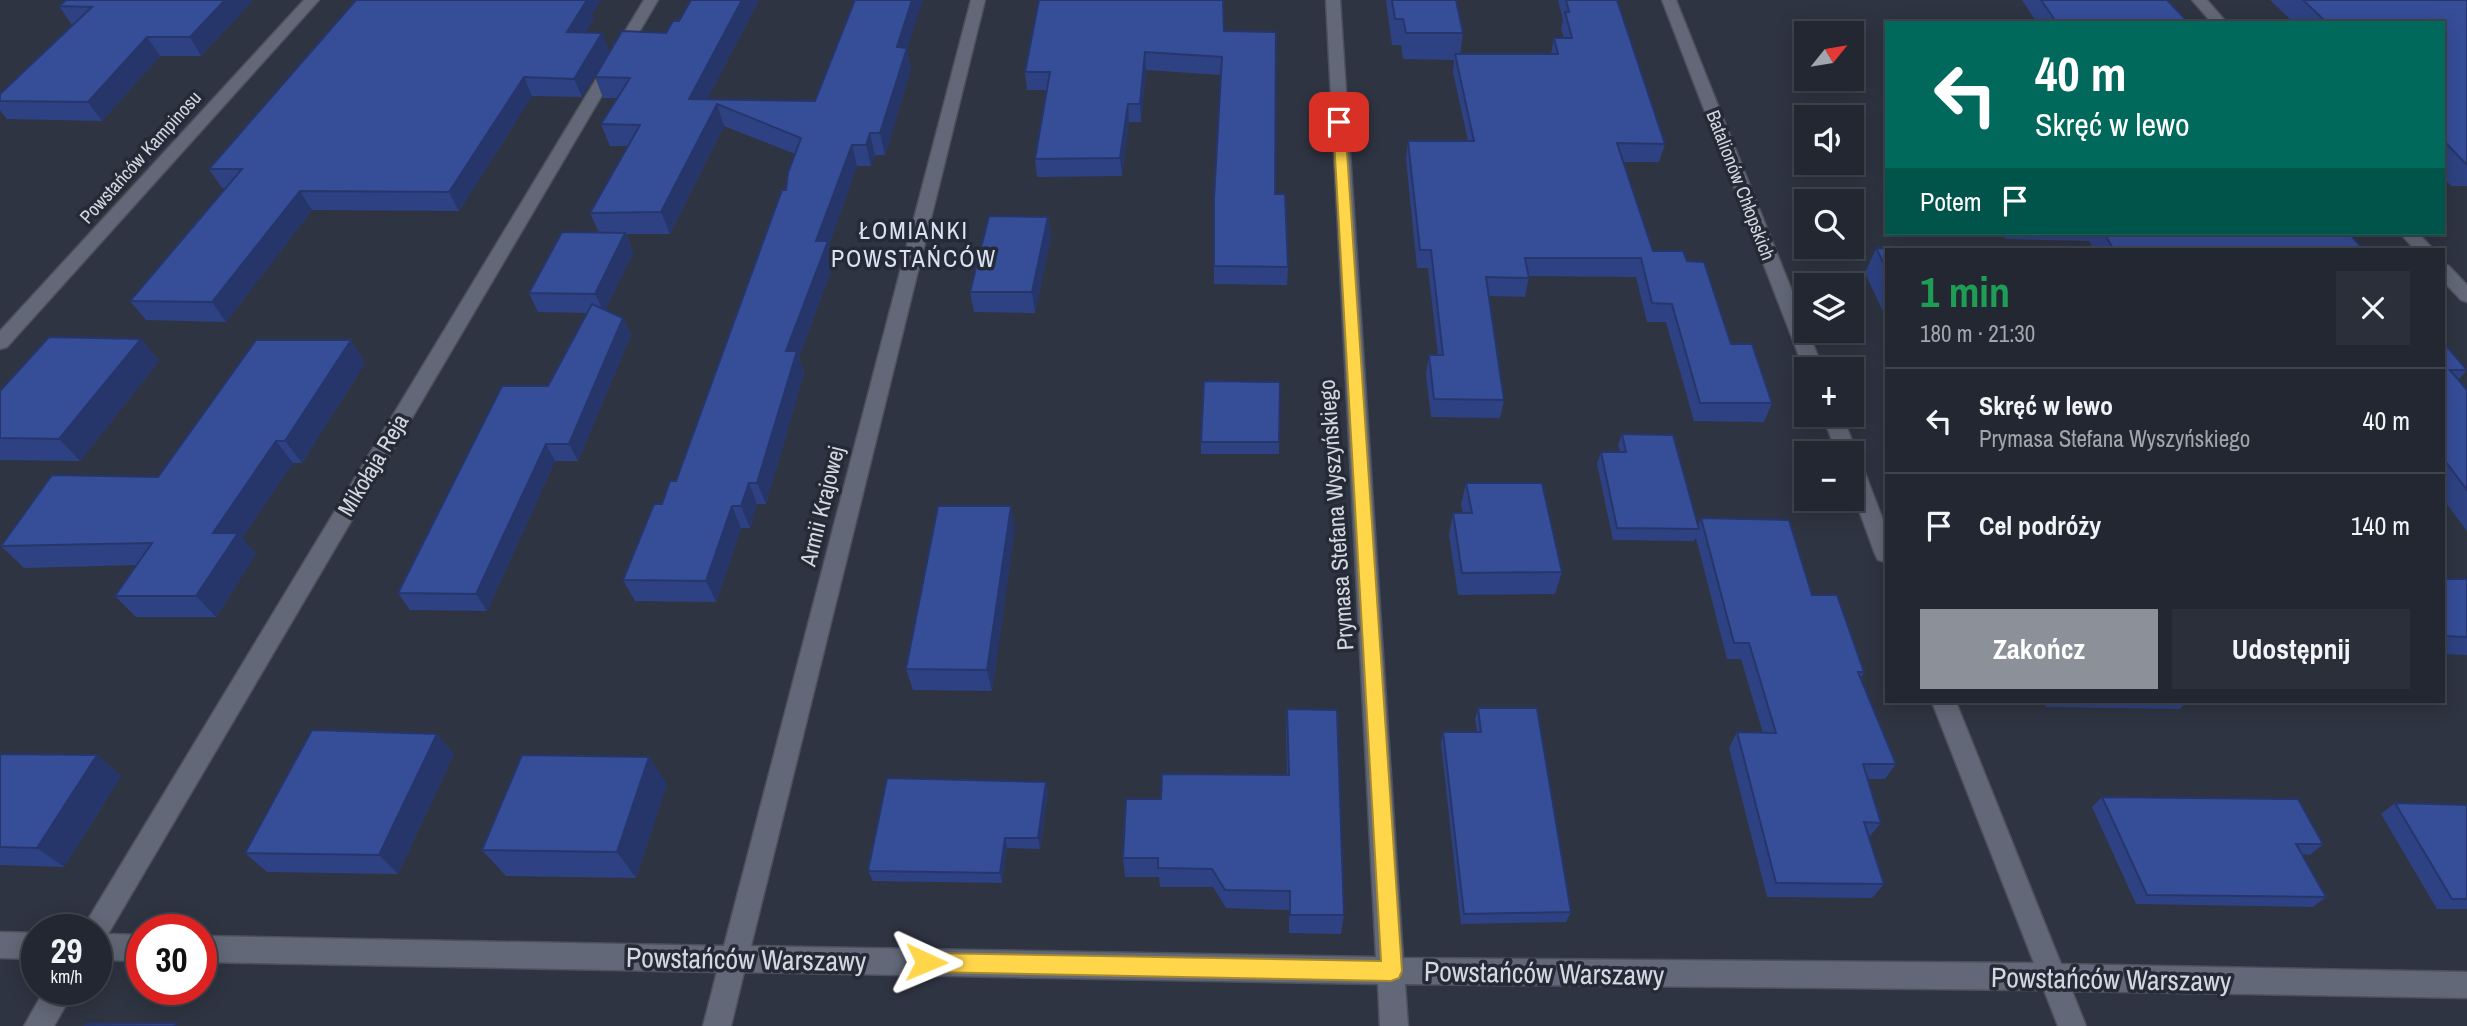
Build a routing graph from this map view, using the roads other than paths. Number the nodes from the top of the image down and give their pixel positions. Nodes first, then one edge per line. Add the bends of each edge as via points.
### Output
1 (312, 0) edge
2 (651, 0) edge
3 (978, 0) edge
4 (1333, 0) edge
5 (1669, 0) edge
6 (2199, 0) edge
7 (2218, 21) edge
8 (2411, 235) edge
9 (2423, 248) edge
10 (2445, 272) edge
11 (2467, 296) edge
12 (0, 343) edge
13 (1809, 357) edge
14 (1864, 496) edge
15 (1885, 551) edge
16 (1944, 703) edge
17 (106, 914) edge
18 (0, 945) edge
19 (21, 946) edge
20 (217, 949) edge
21 (735, 959) junction
22 (1391, 971) junction
23 (2053, 977) junction
24 (2467, 985) edge
25 (51, 1005) edge
26 (38, 1026) edge
27 (717, 1026) edge
28 (1394, 1026) edge
29 (2072, 1026) edge

1 - 12 street, Powstańców Kampinosu
2 - 17 street, Mikołaja Reja
3 - 21 street, Armii Krajowej
4 - 22 street, Prymasa Stefana Wyszyńskiego
5 - 13 street, Batalionów Chłopskich
6 - 7 street
8 - 9 street
10 - 11 street
14 - 15 street
16 - 23 street
18 - 19 street
20 - 21 street, Powstańców Warszawy
21 - 22 street, Powstańców Warszawy
21 - 27 street, Armii Krajowej
22 - 23 street, Powstańców Warszawy
22 - 28 street, Prymasa Stefana Wyszyńskiego
23 - 24 street, Powstańców Warszawy
23 - 29 street
25 - 26 street

